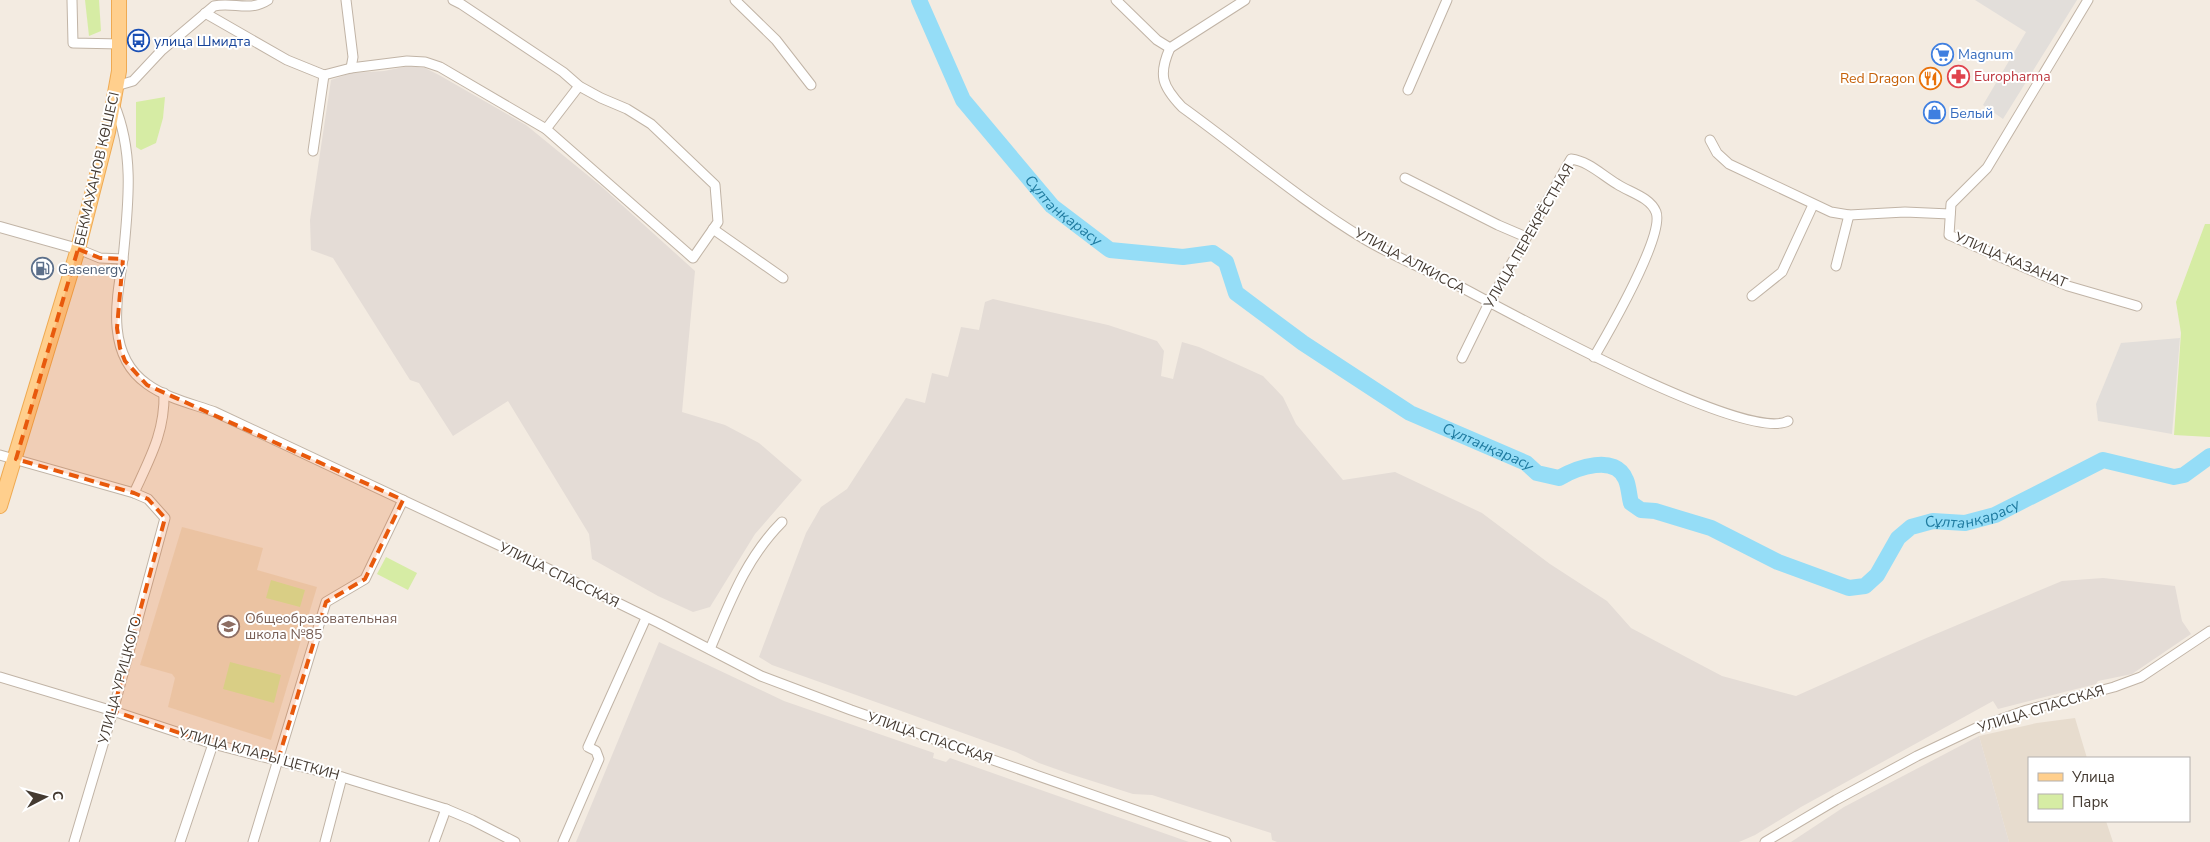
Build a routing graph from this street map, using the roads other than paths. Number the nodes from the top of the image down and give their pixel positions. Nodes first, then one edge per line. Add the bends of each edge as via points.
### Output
1 (72, 0) edge
2 (119, 0) edge
3 (268, 0) edge
4 (346, 0) edge
5 (453, 0) edge
6 (735, 0) edge
7 (1116, 0) edge
8 (1246, 0) edge
9 (1447, 0) edge
10 (2088, 0) edge
11 (205, 13) junction
12 (120, 44) junction
13 (1170, 48) junction
14 (351, 68) junction
15 (324, 75) junction
16 (811, 85) dead end
17 (116, 86) junction
18 (579, 86) junction
19 (1408, 90) dead end
20 (114, 104) junction
21 (546, 129) junction
22 (1710, 140) dead end
23 (313, 151) dead end
24 (1405, 178) dead end
25 (1814, 205) junction
26 (1950, 214) junction
27 (1849, 215) junction
28 (0, 227) edge
29 (713, 229) junction
30 (1526, 237) junction
31 (78, 249) junction
32 (123, 259) junction
33 (1836, 266) dead end
34 (783, 278) dead end
35 (1752, 296) dead end
36 (1489, 303) junction
37 (2137, 306) dead end
38 (1594, 356) junction
39 (1462, 358) dead end
40 (164, 393) junction
41 (1788, 421) dead end
42 (0, 455) edge
43 (16, 459) junction
44 (134, 493) junction
45 (403, 500) junction
46 (0, 506) edge
47 (782, 522) dead end
48 (646, 618) junction
49 (2210, 630) edge
50 (710, 649) junction
51 (0, 677) edge
52 (113, 711) junction
53 (213, 744) junction
54 (278, 760) junction
55 (342, 777) junction
56 (446, 810) junction
57 (74, 842) edge
58 (180, 842) edge
59 (253, 842) edge
60 (325, 842) edge
61 (434, 842) edge
62 (515, 842) edge
63 (563, 842) edge
64 (1226, 842) edge
65 (1765, 842) edge

1 - 12 street via 73,43
2 - 12 main road, БЕКМАХАНОВ КӨШЕСІ
3 - 11 street via 246,8 214,6
4 - 14 street via 353,57
5 - 18 street via 563,72
6 - 16 street via 776,40
7 - 13 street via 1157,40
8 - 13 street
9 - 19 street
10 - 26 street, УЛИЦА КАЗАНАТ via 1987,168 1951,204
11 - 15 street via 287,60
11 - 17 street via 162,50 133,81
12 - 17 main road, БЕКМАХАНОВ КӨШЕСІ
13 - 36 street, УЛИЦА АЛКИССА via 1162,76 1169,93 1182,107 1314,206 1366,240
14 - 15 street
14 - 21 street via 425,62 440,67
15 - 23 street
17 - 20 main road, БЕКМАХАНОВ КӨШЕСІ
18 - 21 street
18 - 29 street via 627,108 651,124 715,185 718,222
20 - 31 main road, БЕКМАХАНОВ КӨШЕСІ
20 - 32 street, УЛИЦА СПАССКАЯ via 121,122 130,192
21 - 29 street via 693,258
22 - 25 street via 1716,153 1729,164
24 - 30 street
25 - 27 street
25 - 35 street via 1782,272
26 - 27 street
26 - 37 street, УЛИЦА КАЗАНАТ via 1949,235 2068,286
27 - 33 street
28 - 31 street
29 - 34 street
30 - 36 street, УЛИЦА ПЕРЕКРЁСТНАЯ
30 - 38 street, УЛИЦА ПЕРЕКРЁСТНАЯ via 1571,159 1580,160 1648,200 1656,211 1655,234 1631,288
31 - 32 street via 100,258
31 - 43 main road, БЕКМАХАНОВ КӨШЕСІ
32 - 40 street, УЛИЦА СПАССКАЯ via 117,328 120,348 134,374
36 - 38 street, УЛИЦА АЛКИССА
36 - 39 street, УЛИЦА ПЕРЕКРЁСТНАЯ
38 - 41 street, УЛИЦА АЛКИССА via 1735,418 1767,424
40 - 44 street via 165,414 158,441
40 - 45 street, УЛИЦА СПАССКАЯ via 214,412
42 - 43 street
43 - 44 street
43 - 46 main road, БЕКМАХАНОВ КӨШЕСІ
44 - 52 street, УЛИЦА УРИЦКОГО via 148,499 165,518
45 - 48 street, УЛИЦА СПАССКАЯ
45 - 54 street via 365,579 326,602
47 - 50 street via 751,559
48 - 50 street, УЛИЦА СПАССКАЯ
48 - 63 street via 588,747 596,751 599,759
49 - 65 street, УЛИЦА СПАССКАЯ via 2141,677 2114,688 2027,710 1976,728 1852,791
50 - 64 street, УЛИЦА СПАССКАЯ via 761,676 842,707
51 - 52 street, УЛИЦА КЛАРЫ ЦЕТКИН
52 - 53 street, УЛИЦА КЛАРЫ ЦЕТКИН
52 - 57 street, УЛИЦА УРИЦКОГО
53 - 54 street, УЛИЦА КЛАРЫ ЦЕТКИН
53 - 58 street
54 - 55 street, УЛИЦА КЛАРЫ ЦЕТКИН
54 - 59 street
55 - 56 street, УЛИЦА КЛАРЫ ЦЕТКИН
55 - 60 street
56 - 61 street
56 - 62 street, УЛИЦА КЛАРЫ ЦЕТКИН

